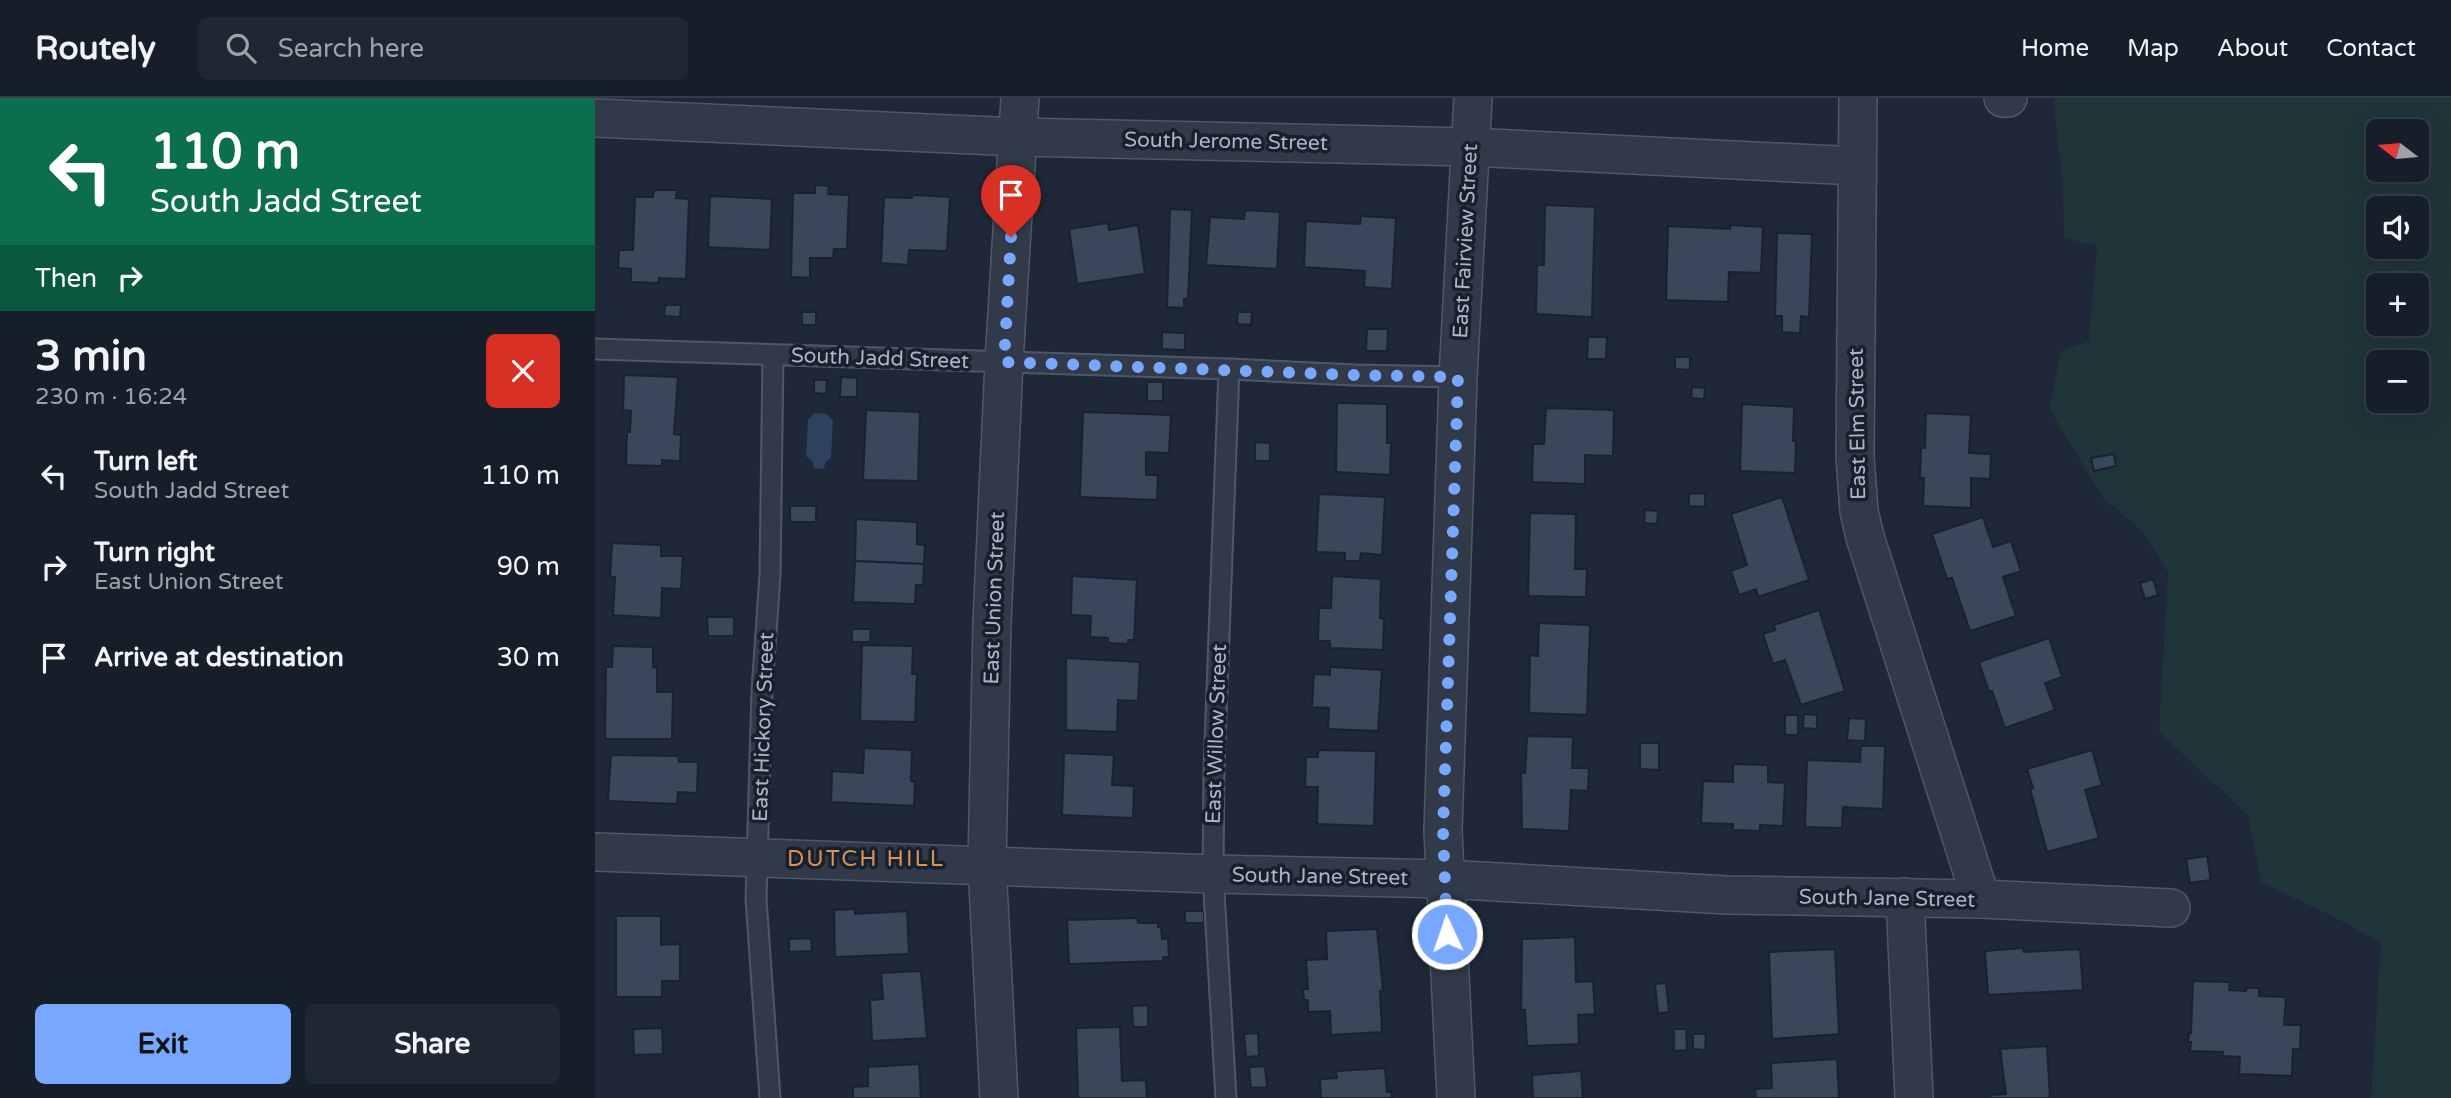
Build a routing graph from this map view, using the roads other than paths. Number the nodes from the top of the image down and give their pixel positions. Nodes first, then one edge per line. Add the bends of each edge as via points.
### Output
1 (1020, 98) edge
2 (1472, 98) edge
3 (1858, 98) edge
4 (595, 118) edge
5 (1018, 137) junction
6 (1470, 147) junction
7 (1857, 166) junction
8 (595, 349) edge
9 (773, 355) junction
10 (1004, 362) junction
11 (1229, 369) junction
12 (1458, 377) junction
13 (595, 852) edge
14 (758, 858) junction
15 (987, 865) junction
16 (1213, 874) junction
17 (1445, 879) junction
18 (1905, 897) junction
19 (1981, 899) junction
20 (2171, 908) dead end
21 (770, 1098) edge
22 (999, 1098) edge
23 (1226, 1098) edge
24 (1456, 1098) edge
25 (1914, 1098) edge

1 - 5 street, East Union Street
2 - 6 street, East Fairview Street
3 - 7 street, East Elm Street
4 - 5 street, South Jerome Street
5 - 6 street, South Jerome Street
5 - 10 street, East Union Street
6 - 7 street, South Jerome Street
6 - 12 street, East Fairview Street
7 - 19 street, East Elm Street via 1855,457 1859,511
8 - 9 lane, South Jadd Street
9 - 10 lane, South Jadd Street
9 - 14 lane, East Hickory Street via 770,575
10 - 11 lane, South Jadd Street
10 - 15 street, East Union Street
11 - 12 lane, South Jadd Street
11 - 16 lane, East Willow Street
12 - 17 street, East Fairview Street via 1443,817
13 - 14 street, South Jane Street
14 - 15 street, South Jane Street
14 - 21 lane, East Hickory Street via 756,899
15 - 16 street, South Jane Street
15 - 22 street, East Union Street
16 - 17 street, South Jane Street
16 - 23 lane, East Willow Street
17 - 18 street, South Jane Street via 1727,895
17 - 24 street, East Fairview Street
18 - 19 street, South Jane Street
18 - 25 street
19 - 20 street, South Jane Street

